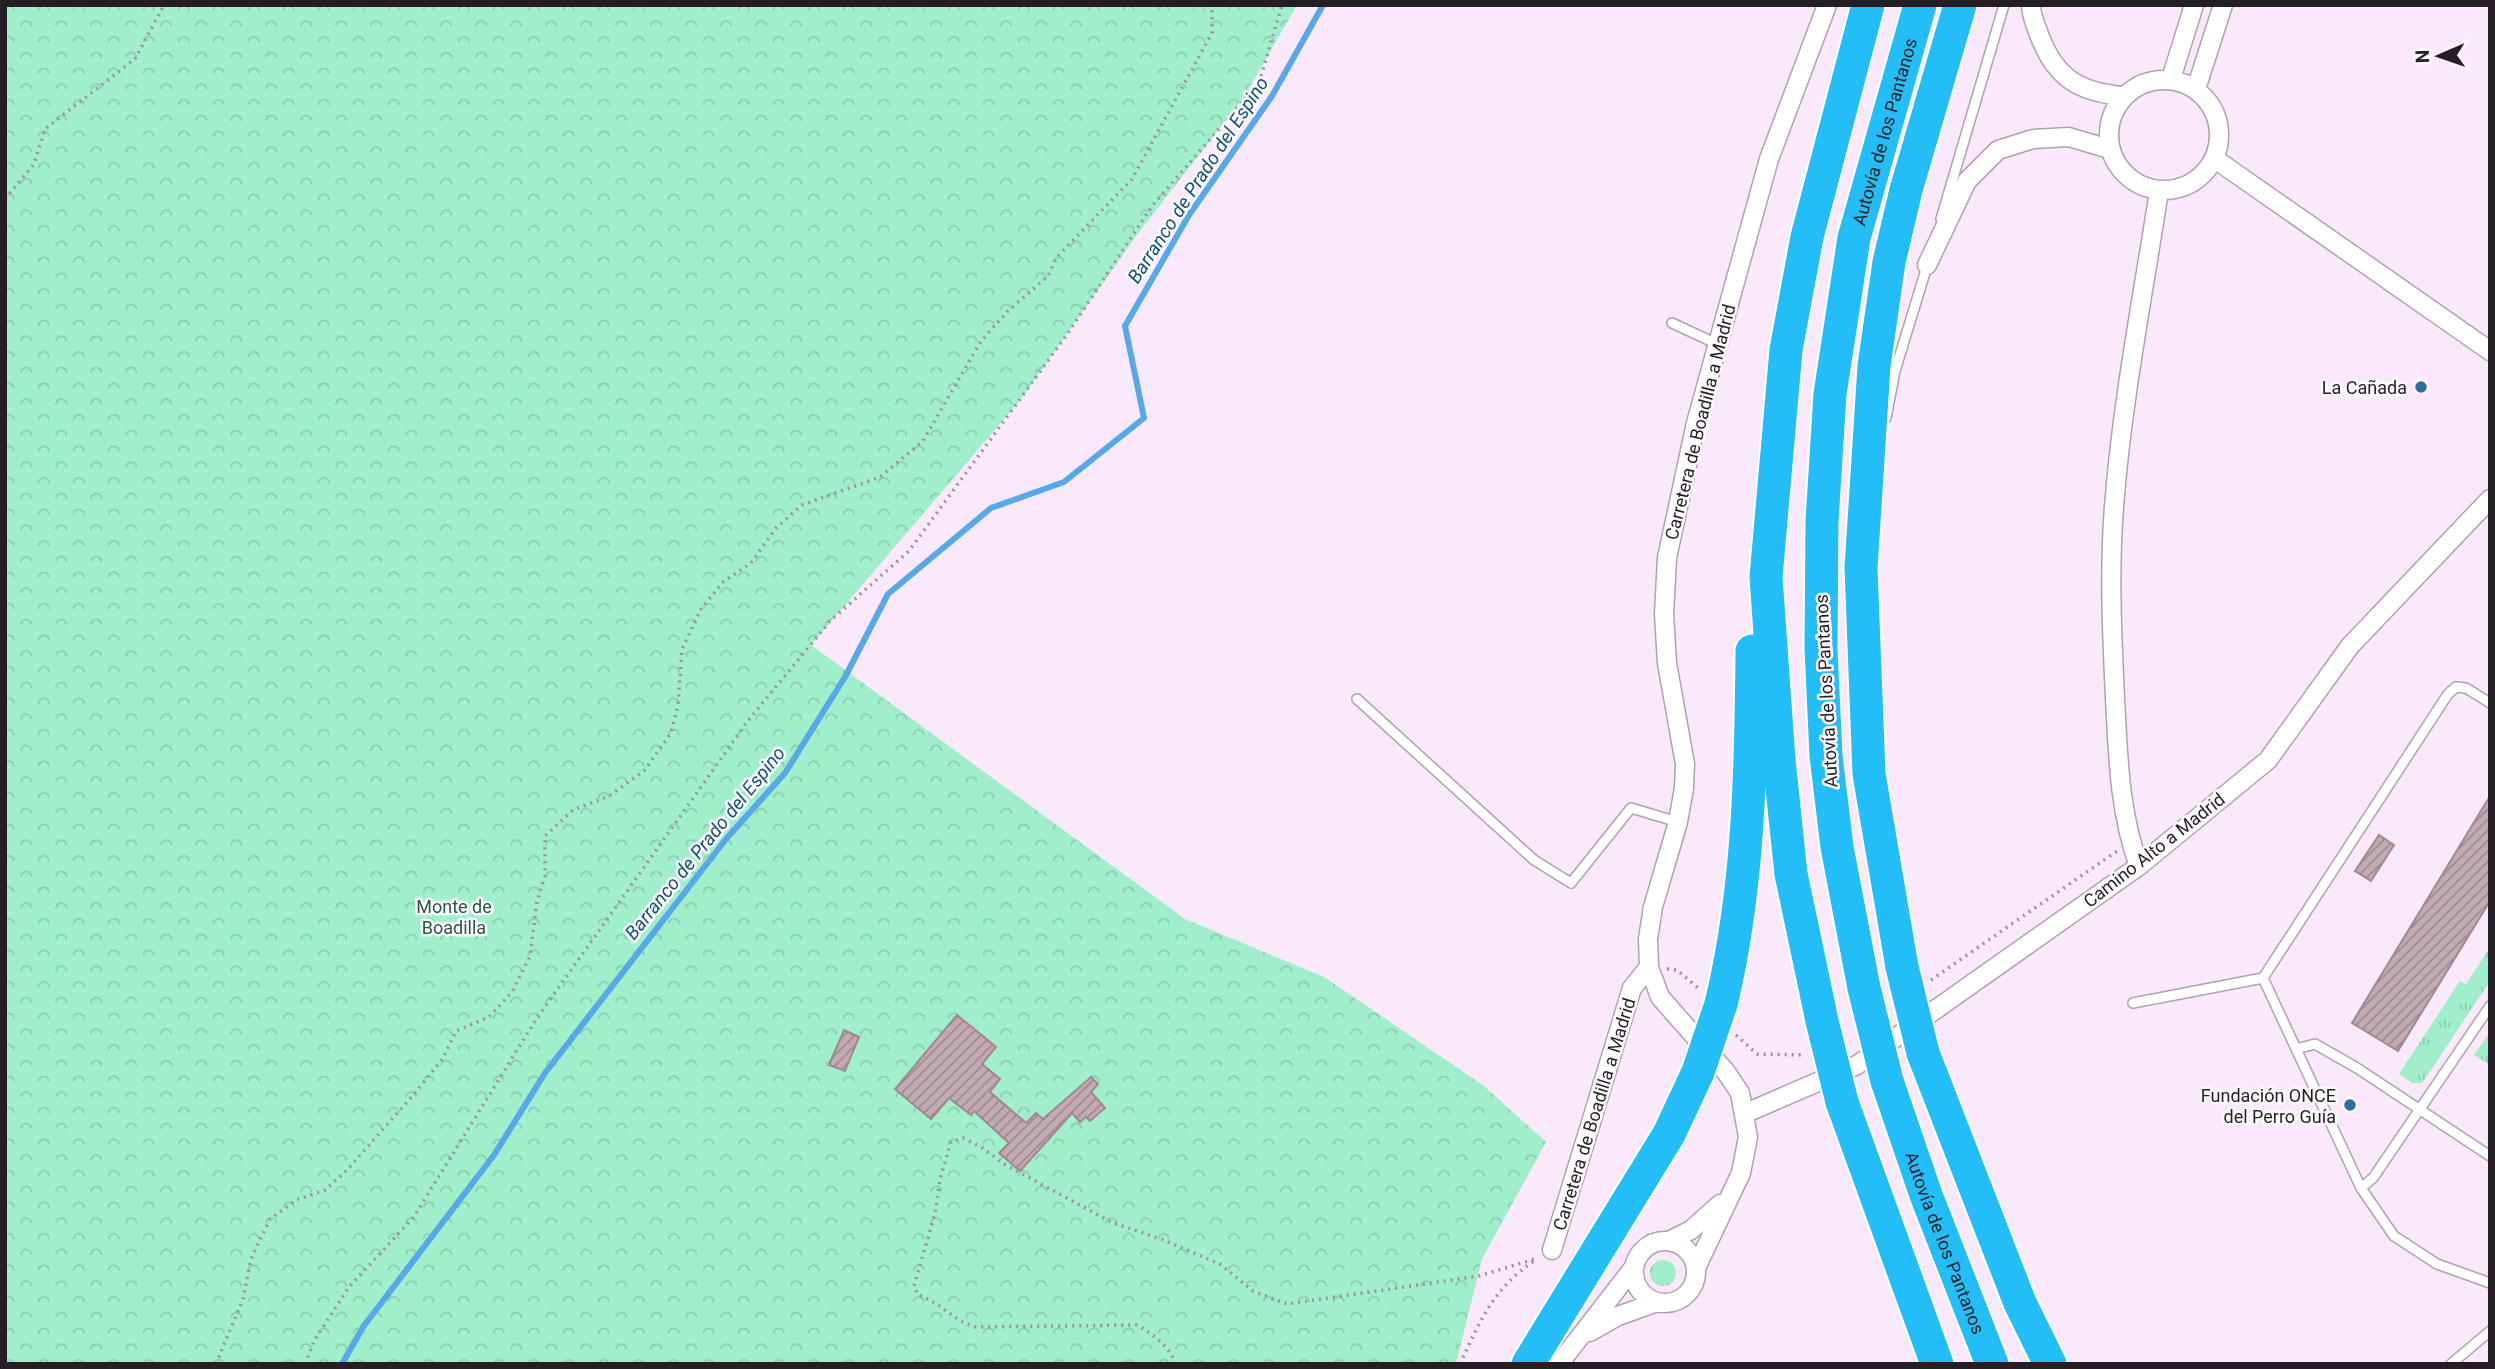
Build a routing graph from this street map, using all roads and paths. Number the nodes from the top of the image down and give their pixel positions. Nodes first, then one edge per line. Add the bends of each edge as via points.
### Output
1 (164, 5) edge
2 (1212, 5) edge
3 (1282, 5) edge
4 (1827, 5) edge
5 (1868, 5) edge
6 (1920, 5) edge
7 (1960, 5) edge
8 (2004, 5) edge
9 (2031, 5) edge
10 (2194, 5) edge
11 (2223, 5) edge
12 (2171, 79) junction
13 (2196, 89) junction
14 (2122, 96) junction
15 (2109, 149) junction
16 (2215, 159) junction
17 (2159, 191) junction
18 (5, 199) edge
19 (1927, 265) junction
20 (1672, 323) dead end
21 (1717, 344) junction
22 (2490, 351) edge
23 (1885, 424) dead end
24 (1880, 451) dead end
25 (2490, 499) edge
26 (1861, 568) junction
27 (1766, 577) junction
28 (1357, 698) dead end
29 (2490, 703) edge
30 (1678, 822) junction
31 (2139, 866) junction
32 (1649, 967) junction
33 (2263, 978) junction
34 (2133, 1003) dead end
35 (2490, 1006) edge
36 (2296, 1049) junction
37 (1923, 1054) junction
38 (2420, 1110) junction
39 (1746, 1113) junction
40 (2490, 1156) edge
41 (1733, 1188) junction
42 (2361, 1188) junction
43 (1669, 1241) junction
44 (1545, 1254) junction
45 (1634, 1267) junction
46 (1696, 1268) junction
47 (2490, 1283) edge
48 (1657, 1302) junction
49 (2490, 1331) edge
50 (1574, 1345) junction
51 (216, 1364) edge
52 (305, 1364) edge
53 (1176, 1364) edge
54 (1460, 1364) edge
55 (1528, 1364) edge
56 (1559, 1364) edge
57 (1937, 1364) edge
58 (1992, 1364) edge
59 (2026, 1364) edge
60 (2050, 1364) edge
61 (2451, 1364) edge

1 - 18 path via 135,59 45,129 34,164
2 - 51 path via 1212,33 1132,179 1057,257 1048,276 981,341 923,441 880,477 802,505 776,528 751,563 723,582 701,609 682,649 671,733 644,772 609,796 573,810 545,836 545,876 530,956 512,992 489,1017 456,1031 443,1058 416,1092 325,1190 296,1200 270,1219 251,1259 243,1299
3 - 52 path via 1259,83 1152,206 1066,336 909,551 830,621 747,722 537,1018 413,1218 349,1287 314,1340
4 - 21 street, Carretera de Boadilla a Madrid via 1769,159
5 - 27 highway via 1807,237 1786,350
6 - 58 highway, Autovía de los Pantanos, bridge via 1854,238 1830,394 1822,521 1826,756 1837,846 1887,1081
7 - 26 highway via 1889,262 1874,366
8 - 19 lane
9 - 14 street via 2048,57 2068,79 2092,93
10 - 12 street
11 - 13 street
12 - 13 street
12 - 14 street via 2144,82
13 - 16 street via 2211,105 2219,127
14 - 15 street via 2109,122
15 - 17 street via 2123,173 2139,186
15 - 19 street via 2069,137 2033,139 1998,150 1967,181
16 - 17 street via 2185,187
16 - 22 street
17 - 31 street via 2113,509 2118,755 2125,818
19 - 23 lane via 1895,371
20 - 21 lane
21 - 30 street, Carretera de Boadilla a Madrid via 1667,558 1667,663 1685,764
24 - 26 lane
25 - 31 street, Camino Alto a Madrid via 2350,646 2269,760
26 - 37 highway, bridge via 1869,774 1902,967
27 - 55 highway, bridge via 1753,621 1741,892 1721,1004 1698,1072 1668,1134
27 - 57 highway, bridge via 1791,874 1822,1021 1842,1102
28 - 30 lane via 1534,860 1571,883 1631,808
29 - 33 lane via 2466,688 2456,687 2448,694
30 - 32 street, Carretera de Boadilla a Madrid via 1653,908
31 - 39 street, Camino Alto a Madrid via 1857,1065
32 - 39 street via 1660,997 1726,1072
32 - 44 street, Carretera de Boadilla a Madrid via 1632,988
33 - 34 lane
33 - 36 lane
35 - 38 lane
36 - 38 lane via 2315,1044
36 - 42 lane
37 - 59 highway via 1945,1146
37 - 60 highway via 2015,1290
38 - 40 lane
38 - 42 lane via 2373,1178
39 - 41 street via 1745,1155
41 - 43 street via 1710,1215
41 - 46 street
42 - 47 lane via 2395,1236 2437,1264
43 - 45 street via 1646,1247
43 - 46 street via 1690,1253
44 - 53 path via 1479,1276 1287,1304 1253,1291 1220,1265 1113,1223 963,1138 951,1142 914,1286 918,1296 936,1301 963,1323 976,1327 1137,1325 1155,1336
44 - 54 path via 1517,1272 1485,1308
45 - 48 street via 1637,1285
45 - 50 street
46 - 48 street via 1685,1296
48 - 50 street via 1618,1316
49 - 61 lane
50 - 56 street

